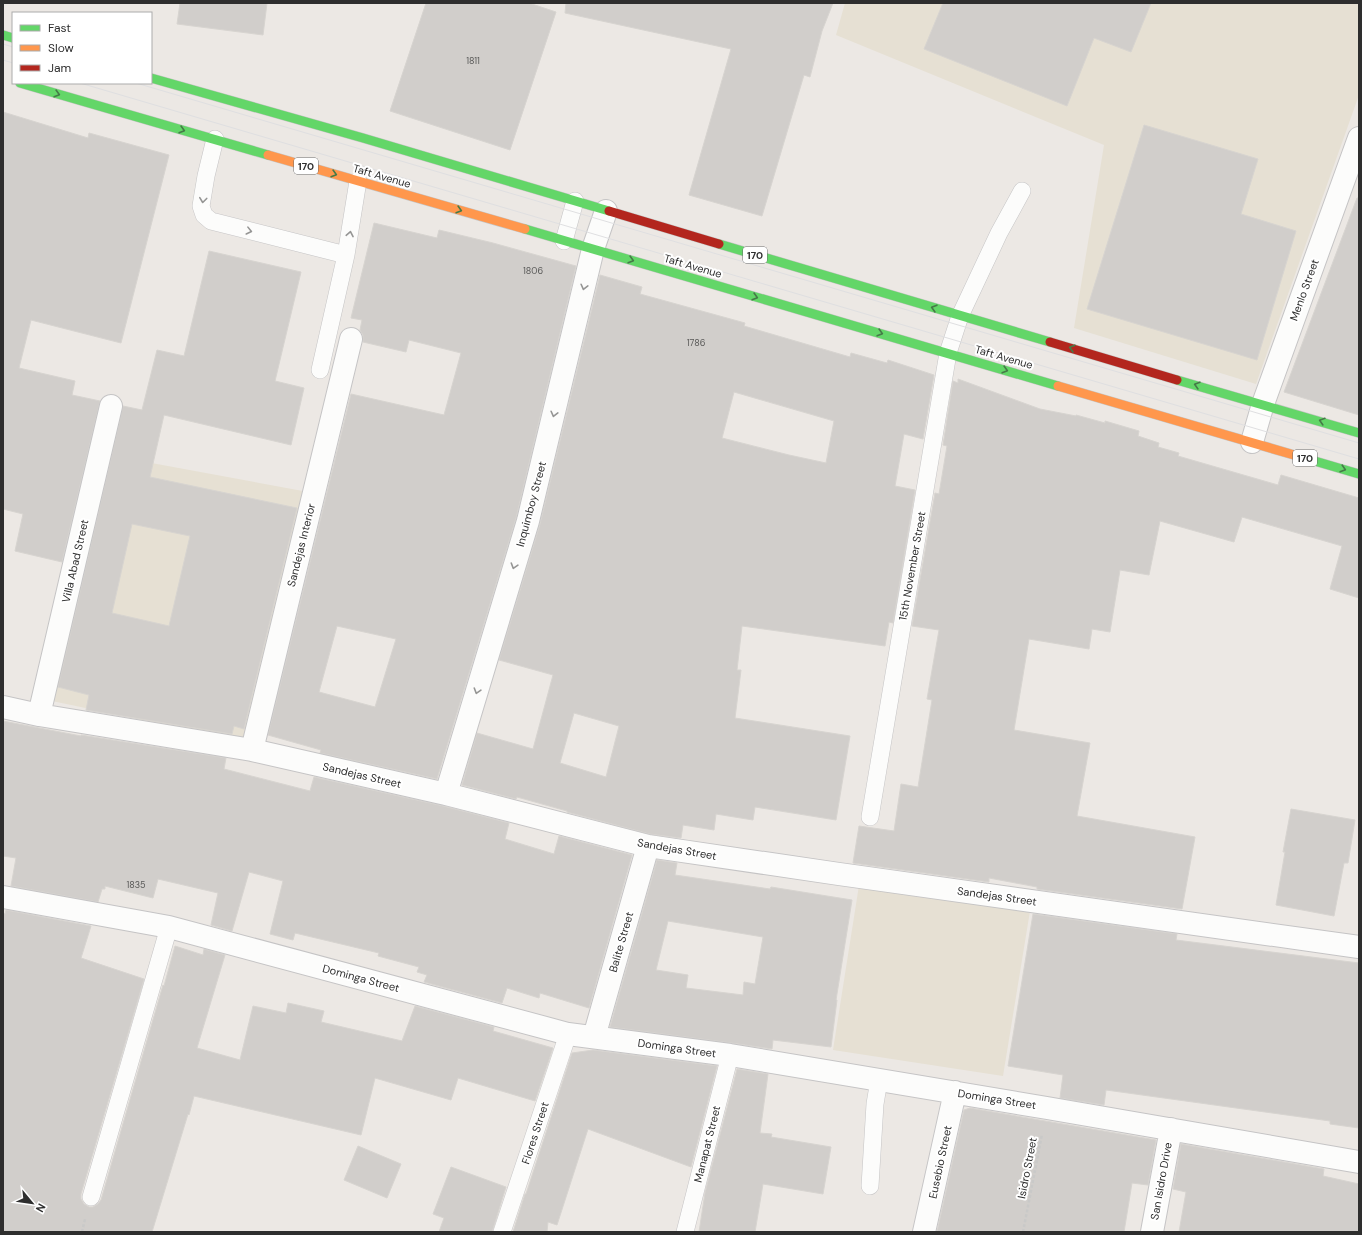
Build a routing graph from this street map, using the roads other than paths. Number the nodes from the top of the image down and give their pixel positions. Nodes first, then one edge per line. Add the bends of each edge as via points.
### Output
1 (152, 78) edge
2 (23, 84) edge
3 (1359, 138) edge
4 (215, 139) junction
5 (358, 181) junction
6 (1022, 191) dead end
7 (575, 201) junction
8 (606, 211) junction
9 (564, 241) junction
10 (593, 249) junction
11 (346, 254) junction
12 (960, 316) junction
13 (351, 339) dead end
14 (948, 353) junction
15 (320, 370) dead end
16 (1263, 404) junction
17 (111, 406) dead end
18 (1359, 433) edge
19 (1252, 442) junction
20 (1359, 474) edge
21 (3, 708) edge
22 (39, 715) junction
23 (252, 750) junction
24 (446, 794) junction
25 (870, 817) dead end
26 (648, 846) junction
27 (3, 897) edge
28 (169, 927) junction
29 (1359, 947) edge
30 (568, 1034) junction
31 (594, 1038) junction
32 (730, 1055) junction
33 (879, 1080) junction
34 (955, 1092) junction
35 (1171, 1130) junction
36 (1359, 1162) edge
37 (870, 1186) dead end
38 (91, 1197) dead end
39 (502, 1232) edge
40 (684, 1232) edge
41 (924, 1232) edge
42 (1152, 1232) edge

1 - 7 main road, 170
2 -> 4 main road, Taft Avenue / 170
3 - 16 street, Menlo Street
4 -> 5 main road, Taft Avenue / 170
4 -> 11 lane via 201,206 204,215 211,221
5 -> 9 main road, Taft Avenue / 170
11 -> 5 lane
6 - 12 lane, 15th November Street
7 - 8 main road, 170
7 - 9 lane
8 - 10 street, Inquimboy Street
12 -> 8 main road, 170
9 - 10 main road, Taft Avenue / 170
10 -> 14 main road, Taft Avenue / 170
10 -> 24 street, Inquimboy Street via 528,521
11 - 15 lane
12 - 14 lane, 15th November Street
16 -> 12 main road, 170
13 - 23 street, Sandejas Interior
14 -> 19 main road, Taft Avenue / 170
14 - 25 lane, 15th November Street
18 -> 16 main road, 170
16 - 19 street, Menlo Street
17 - 22 street, Villa Abad Street
19 -> 20 main road, Taft Avenue / 170
21 - 22 street, Sandejas Street
22 - 23 street, Sandejas Street
23 - 24 street, Sandejas Street
24 - 26 street, Sandejas Street
26 - 29 street, Sandejas Street
26 - 31 street, Balite Street
27 - 28 street, Dominga Street
28 - 30 street, Dominga Street
28 - 38 lane
30 - 31 street, Dominga Street
30 - 39 lane, Flores Street
31 - 32 street, Dominga Street
32 - 33 street, Dominga Street
32 - 40 lane, Manapat Street
33 - 34 street, Dominga Street
33 - 37 lane via 874,1104
34 - 35 street, Dominga Street
34 - 41 street, Eusebio Street
35 - 36 street, Dominga Street
35 - 42 street, San Isidro Drive

